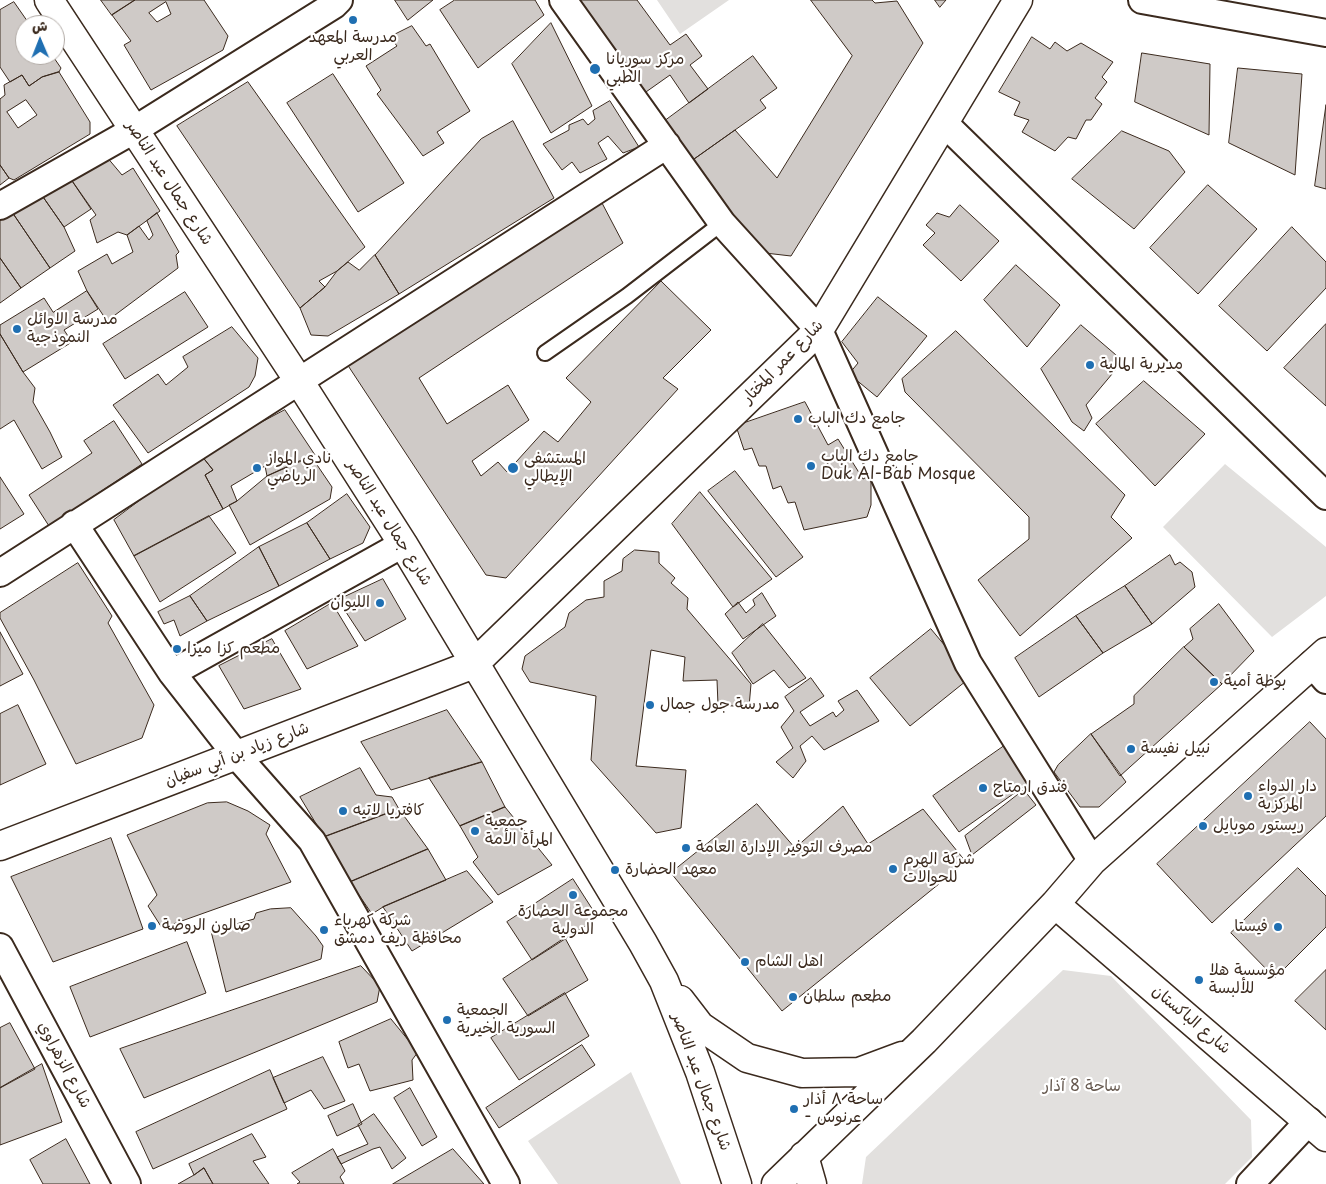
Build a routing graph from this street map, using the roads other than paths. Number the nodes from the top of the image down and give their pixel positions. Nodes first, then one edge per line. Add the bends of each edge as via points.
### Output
1 (48, 0) edge
2 (338, 0) edge
3 (563, 0) edge
4 (1018, 0) edge
5 (1142, 0) edge
6 (1326, 33) edge
7 (944, 123) junction
8 (134, 130) junction
9 (667, 145) junction
10 (0, 206) edge
11 (722, 223) junction
12 (819, 330) junction
13 (545, 353) dead end
14 (299, 381) junction
15 (1326, 496) edge
16 (74, 524) junction
17 (403, 544) junction
18 (0, 573) edge
19 (474, 664) junction
20 (1321, 665) edge
21 (172, 673) junction
22 (237, 756) junction
23 (0, 846) edge
24 (1092, 861) junction
25 (1056, 904) junction
26 (0, 947) edge
27 (664, 981) junction
28 (913, 1052) junction
29 (1318, 1129) edge
30 (804, 1156) junction
31 (127, 1184) edge
32 (506, 1184) edge
33 (737, 1184) edge
34 (776, 1184) edge
35 (812, 1184) edge
36 (1250, 1184) edge

1 - 8 street, شارع جمال عبد الناصر
2 - 8 street
3 - 9 street
4 - 7 street, شارع عمر المختار
5 - 6 street
7 - 12 street, شارع عمر المختار
7 - 15 street
8 - 10 street
8 - 14 street, شارع جمال عبد الناصر
9 - 11 street
9 - 14 street
11 - 12 street
11 - 13 lane via 627,296
12 - 19 street, شارع عمر المختار
12 - 24 street via 968,663
14 - 16 street
14 - 17 street, شارع جمال عبد الناصر
16 - 18 street
16 - 21 street
17 - 19 street, شارع جمال عبد الناصر
17 - 21 street
19 - 22 street, شارع زياد بن أبي سفيان
19 - 27 street, شارع جمال عبد الناصر
20 - 24 street
21 - 22 street
22 - 23 street, شارع زياد بن أبي سفيان
22 - 32 street via 312,841
24 - 25 street
25 - 28 street
25 - 29 street, شارع الباكستان
26 - 31 street, شارع الزهراوي
27 - 28 street, شارع جمال عبد الناصر via 700,1026 747,1058 802,1073 859,1072
27 - 33 street, شارع جمال عبد الناصر via 700,1072
28 - 30 street
29 - 36 street
30 - 34 street
30 - 35 street

